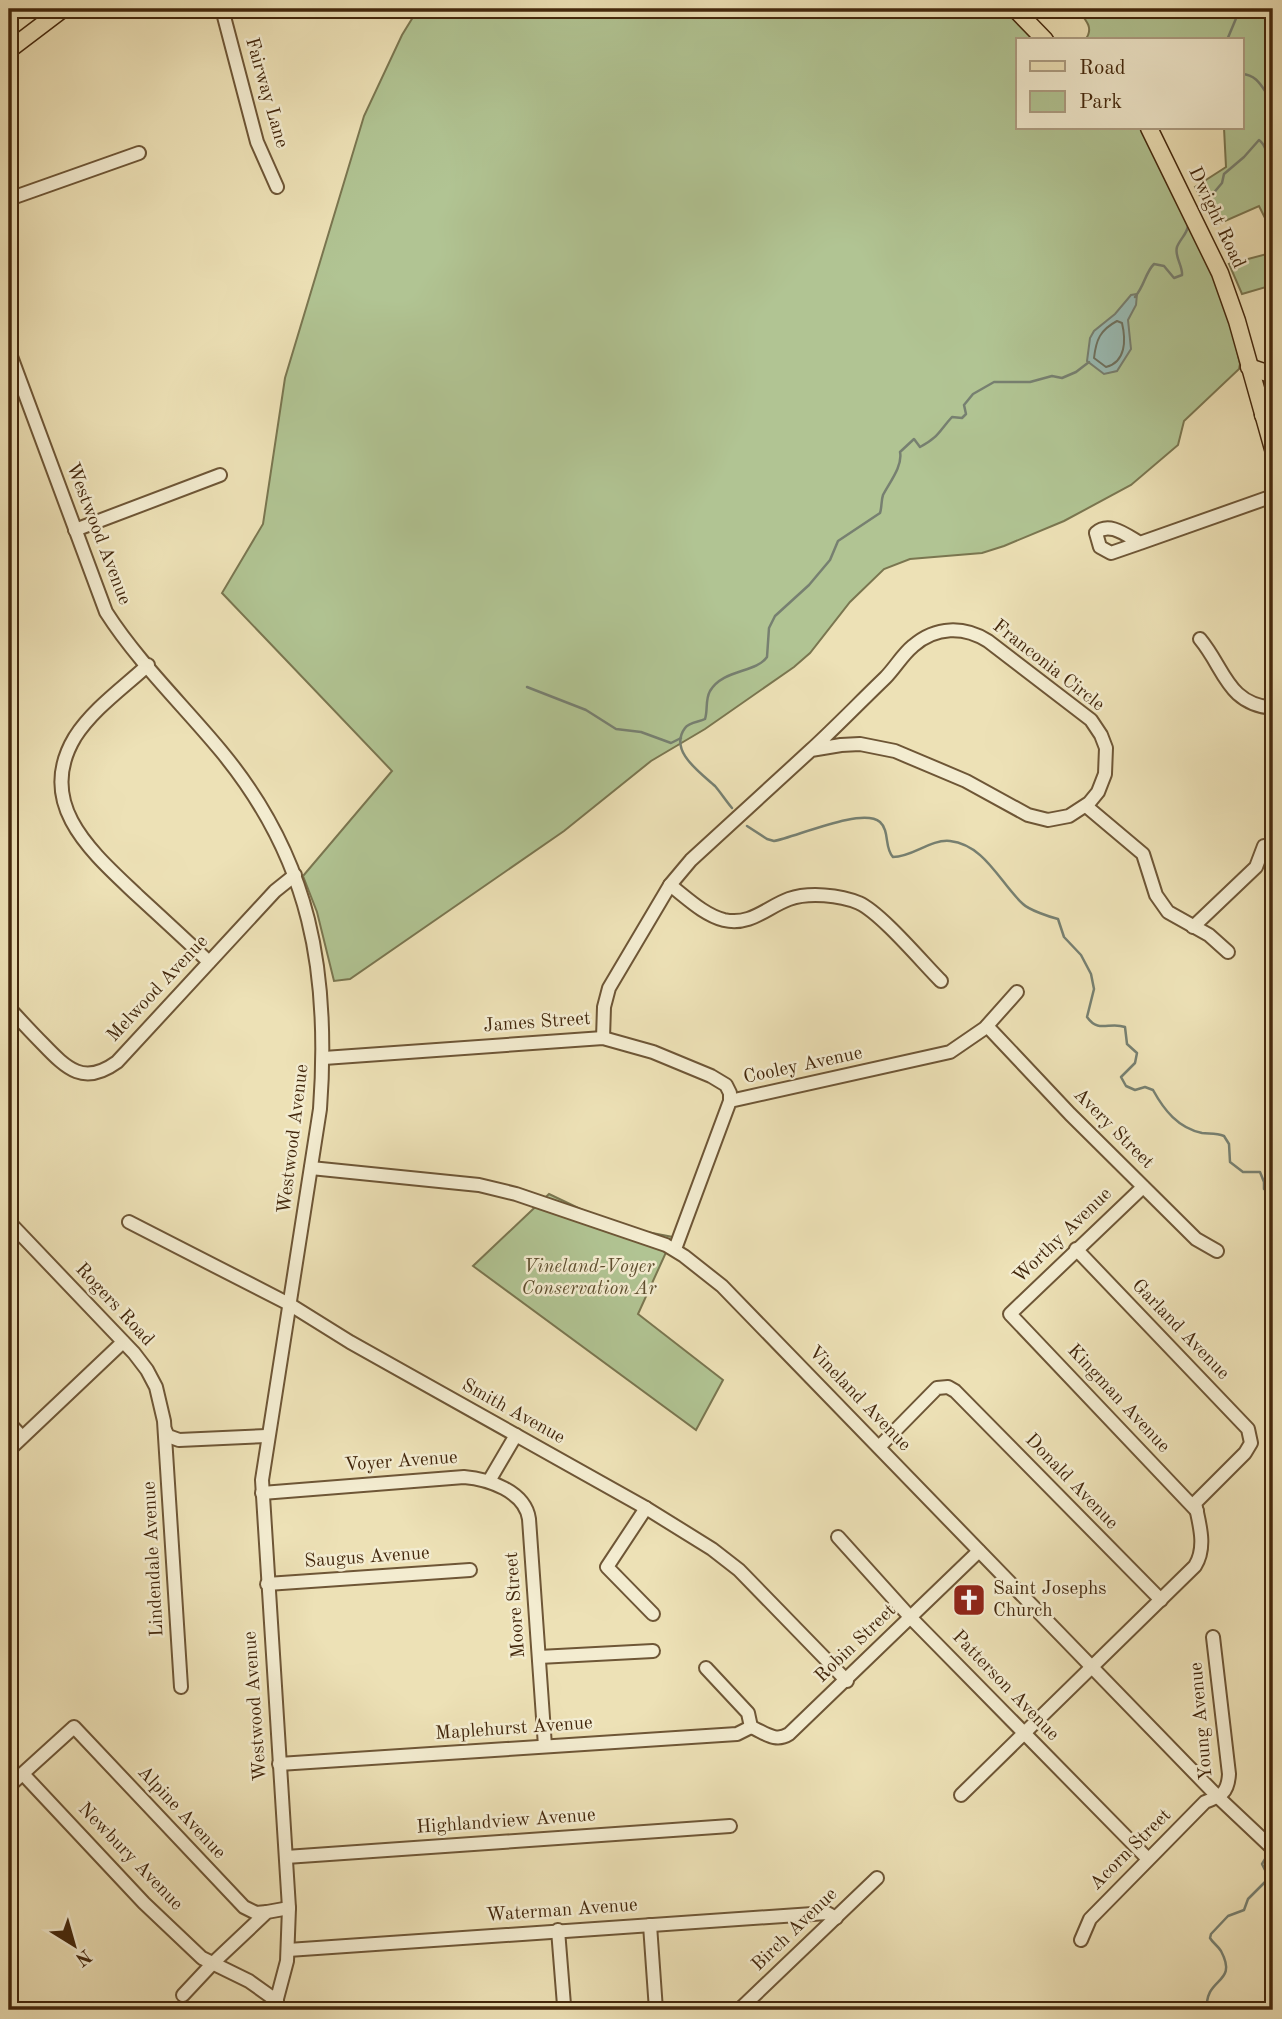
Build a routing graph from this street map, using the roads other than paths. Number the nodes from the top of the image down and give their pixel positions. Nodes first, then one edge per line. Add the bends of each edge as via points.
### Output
1 (63, 9) edge
2 (222, 9) edge
3 (1015, 9) edge
4 (1043, 38) edge
5 (9, 50) edge
6 (1150, 130) edge
7 (138, 153) dead end
8 (278, 187) dead end
9 (9, 199) edge
10 (9, 351) edge
11 (1249, 367) junction
12 (1273, 375) edge
13 (1273, 390) edge
14 (1263, 415) junction
15 (1273, 449) edge
16 (220, 475) dead end
17 (1273, 496) edge
18 (75, 530) junction
19 (1140, 542) dead end
20 (1200, 639) dead end
21 (148, 666) junction
22 (1273, 708) edge
23 (811, 750) junction
24 (1086, 806) junction
25 (1264, 846) dead end
26 (295, 875) junction
27 (670, 885) junction
28 (1193, 927) junction
29 (1228, 953) dead end
30 (209, 962) junction
31 (941, 981) dead end
32 (1017, 992) dead end
33 (9, 1008) edge
34 (988, 1026) junction
35 (603, 1038) junction
36 (324, 1058) junction
37 (730, 1101) junction
38 (311, 1168) junction
39 (1143, 1187) junction
40 (9, 1222) edge
41 (129, 1222) dead end
42 (1076, 1249) junction
43 (675, 1250) junction
44 (1217, 1251) dead end
45 (289, 1304) junction
46 (1010, 1314) joint
47 (123, 1342) junction
48 (9, 1423) edge
49 (165, 1430) junction
50 (267, 1436) junction
51 (516, 1436) junction
52 (22, 1437) junction
53 (879, 1447) junction
54 (9, 1450) edge
55 (489, 1481) junction
56 (262, 1493) junction
57 (646, 1508) junction
58 (1197, 1511) junction
59 (838, 1538) dead end
60 (979, 1551) junction
61 (470, 1570) dead end
62 (267, 1584) junction
63 (1161, 1600) junction
64 (653, 1614) dead end
65 (911, 1618) junction
66 (1213, 1637) dead end
67 (653, 1651) dead end
68 (538, 1657) junction
69 (1092, 1667) junction
70 (706, 1668) dead end
71 (847, 1681) junction
72 (181, 1687) dead end
73 (751, 1727) junction
74 (1024, 1733) junction
75 (545, 1746) junction
76 (279, 1764) junction
77 (23, 1774) junction
78 (9, 1786) edge
79 (961, 1795) dead end
80 (1219, 1798) junction
81 (730, 1826) dead end
82 (1273, 1849) edge
83 (286, 1857) junction
84 (1148, 1859) junction
85 (877, 1878) dead end
86 (289, 1908) junction
87 (267, 1912) junction
88 (836, 1918) junction
89 (650, 1925) junction
90 (558, 1930) junction
91 (1081, 1940) dead end
92 (288, 1950) junction
93 (213, 1963) junction
94 (183, 1995) dead end
95 (564, 2005) dead end
96 (275, 2006) edge
97 (656, 2010) edge
98 (739, 2010) edge

1 - 5 main road
2 - 8 street, Fairway Lane via 257,142
3 - 4 main road
6 - 11 main road, Dwight Road via 1220,273
7 - 9 street
10 - 18 street, Westwood Avenue
11 - 12 main road
11 - 14 main road, Dwight Road
13 - 14 main road
14 - 15 main road, Dwight Road
16 - 18 street
17 - 19 street
18 - 21 street, Westwood Avenue via 106,612
20 - 22 street via 1240,697
21 - 26 street, Westwood Avenue via 255,795
21 - 30 street via 90,718 74,740 64,766 64,798 74,827 90,850
23 - 24 street via 860,744 895,751 1036,817 1060,819
23 - 24 street, Franconia Circle via 916,643 943,631 967,631 1000,650 1098,730 1106,748 1105,774
23 - 27 street, Franconia Circle via 691,860
24 - 28 street via 1139,850 1160,902
25 - 28 street via 1256,867
26 - 30 street, Melwood Avenue
26 - 36 street, Westwood Avenue via 319,970
27 - 31 street via 707,913 731,921 755,918 794,898 846,899 863,906
27 - 35 street, Franconia Circle via 609,988
28 - 29 street
30 - 33 street, Melwood Avenue via 117,1062 97,1073 77,1073 61,1063
32 - 34 street, Cooley Avenue
34 - 37 street, Cooley Avenue via 958,1048 935,1056
34 - 39 street, Avery Street
35 - 36 street, James Street
35 - 37 street, James Street via 711,1076 726,1085
36 - 38 street, Westwood Avenue
37 - 43 street, Cooley Avenue
38 - 43 street, Vineland Avenue via 493,1188
38 - 45 street, Westwood Avenue
39 - 42 street, Worthy Avenue
39 - 44 street, Avery Street via 1196,1239
40 - 47 street, Rogers Road
41 - 45 street, Smith Avenue
42 - 46 street, Worthy Avenue
42 - 58 street, Garland Avenue via 1248,1429 1252,1441 1245,1454 1198,1499
43 - 53 street, Vineland Avenue via 722,1286
45 - 50 street, Westwood Avenue
45 - 51 street, Smith Avenue
46 - 58 street, Kingman Avenue
47 - 49 street, Rogers Road via 145,1366 156,1387
47 - 52 street
48 - 52 street
49 - 50 street via 179,1440
49 - 72 street, Lindendale Avenue
50 - 56 street, Westwood Avenue
51 - 55 street
51 - 57 street, Smith Avenue
52 - 54 street
53 - 60 street, Vineland Avenue
53 - 63 street, Donald Avenue via 932,1391 941,1387 955,1391
55 - 56 street, Voyer Avenue via 449,1477
55 - 68 street, Moore Street via 519,1499 528,1513
56 - 62 street, Westwood Avenue
57 - 64 street via 607,1567
57 - 71 street, Smith Avenue via 739,1570
58 - 63 street via 1198,1562
59 - 65 street, Patterson Avenue
60 - 65 street, Robin Street
60 - 69 street, Vineland Avenue
61 - 62 street, Saugus Avenue
62 - 76 street, Westwood Avenue
63 - 69 street
65 - 71 street, Robin Street
65 - 74 street, Patterson Avenue
66 - 80 street, Young Avenue via 1229,1774 1227,1788
67 - 68 street
68 - 75 street, Moore Street
69 - 74 street
69 - 80 street, Vineland Avenue
70 - 73 street via 748,1713
71 - 73 street, Robin Street via 786,1736 773,1737
73 - 75 street, Maplehurst Avenue via 737,1734
74 - 79 street
74 - 84 street, Patterson Avenue
75 - 76 street, Maplehurst Avenue
76 - 83 street, Westwood Avenue
77 - 78 street
77 - 87 street, Alpine Avenue via 74,1727 240,1903 256,1913
77 - 93 street, Newbury Avenue via 144,1903
80 - 82 street, Vineland Avenue
80 - 84 street, Acorn Street via 1205,1802
81 - 83 street, Highlandview Avenue
83 - 86 street, Westwood Avenue
84 - 91 street, Acorn Street via 1090,1919
85 - 88 street, Birch Avenue
86 - 87 street
86 - 92 street, Westwood Avenue
87 - 93 street
88 - 89 street, Waterman Avenue via 828,1912
88 - 98 street, Birch Avenue
89 - 90 street, Waterman Avenue
89 - 97 street
90 - 92 street, Waterman Avenue
90 - 95 street
92 - 96 street, Westwood Avenue
93 - 94 street
93 - 96 street, Newbury Avenue via 249,1981

